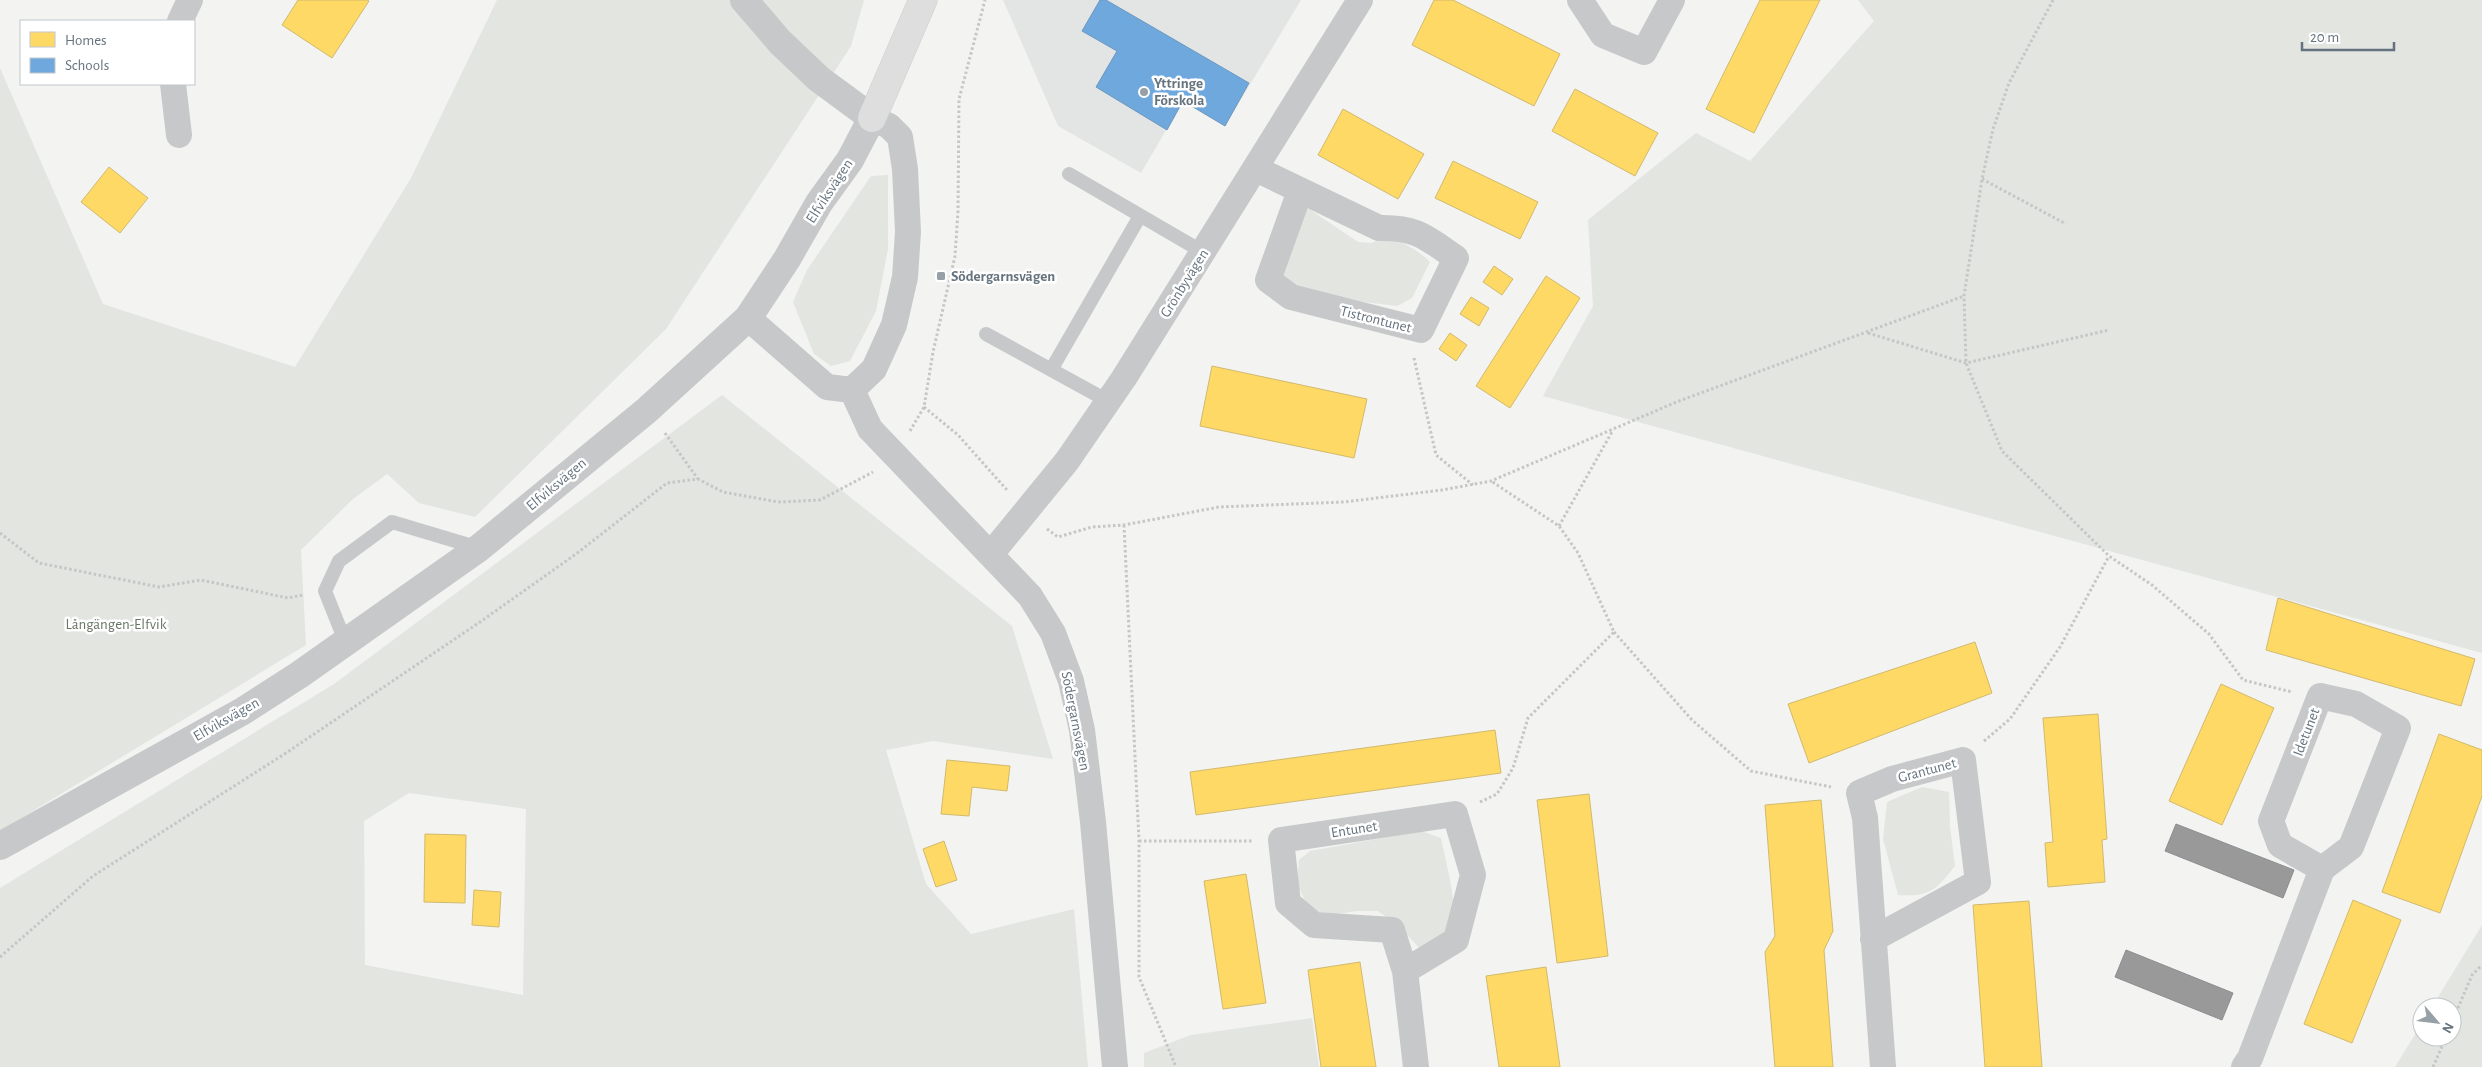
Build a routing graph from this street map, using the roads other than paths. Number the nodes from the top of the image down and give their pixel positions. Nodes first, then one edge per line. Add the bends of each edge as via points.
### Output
1 (190, 0) edge
2 (744, 0) edge
3 (923, 0) edge
4 (1360, 0) edge
5 (1580, 0) edge
6 (1672, 0) edge
7 (180, 20) edge
8 (173, 85) edge
9 (872, 118) junction
10 (178, 135) dead end
11 (1256, 169) junction
12 (1069, 174) dead end
13 (1300, 191) junction
14 (1140, 216) junction
15 (1203, 252) junction
16 (748, 318) junction
17 (986, 334) dead end
18 (1051, 370) junction
19 (852, 390) junction
20 (1108, 401) junction
21 (479, 548) junction
22 (991, 554) junction
23 (345, 641) junction
24 (0, 846) edge
25 (2322, 869) junction
26 (1873, 940) junction
27 (1405, 971) junction
28 (1115, 1067) edge
29 (1416, 1067) edge
30 (1883, 1067) edge
31 (2244, 1067) edge

1 - 7 street
2 - 9 street via 780,42 819,79
3 - 9 main road
4 - 11 street, Grönbyvägen
5 - 6 street via 1603,35 1644,52
8 - 10 street
9 - 16 street, Elfviksvägen via 850,160 819,203 788,259
9 - 19 street via 889,126 900,137 908,241 905,277 894,326 874,369
11 - 13 street, Tistrontunet
11 - 15 street, Grönbyvägen
12 - 14 lane
13 - 13 street, Tistrontunet via 1268,280 1291,297 1421,330 1456,258 1418,232 1400,227 1379,228
14 - 15 lane
14 - 18 lane
15 - 20 street, Grönbyvägen
16 - 19 street via 827,387
16 - 21 street, Elfviksvägen via 646,411
17 - 18 lane
18 - 20 lane
19 - 22 street, Södergarnsvägen via 870,429
20 - 22 street, Grönbyvägen via 1067,460
21 - 23 street, Elfviksvägen
21 - 23 lane via 392,522 339,561 325,591
22 - 28 street, Södergarnsvägen via 1030,596 1053,633 1071,680 1082,730 1094,822
23 - 24 street, Elfviksvägen via 243,710
25 - 25 street, Idetunet via 2351,848 2398,728 2356,704 2320,696 2272,820 2280,845
25 - 31 street
26 - 26 street, Grantunet via 1978,882 1963,760 1859,793 1865,818
26 - 30 street
27 - 27 street, Entunet via 1456,940 1474,875 1455,814 1281,840 1288,903 1314,925 1392,930
27 - 29 street

